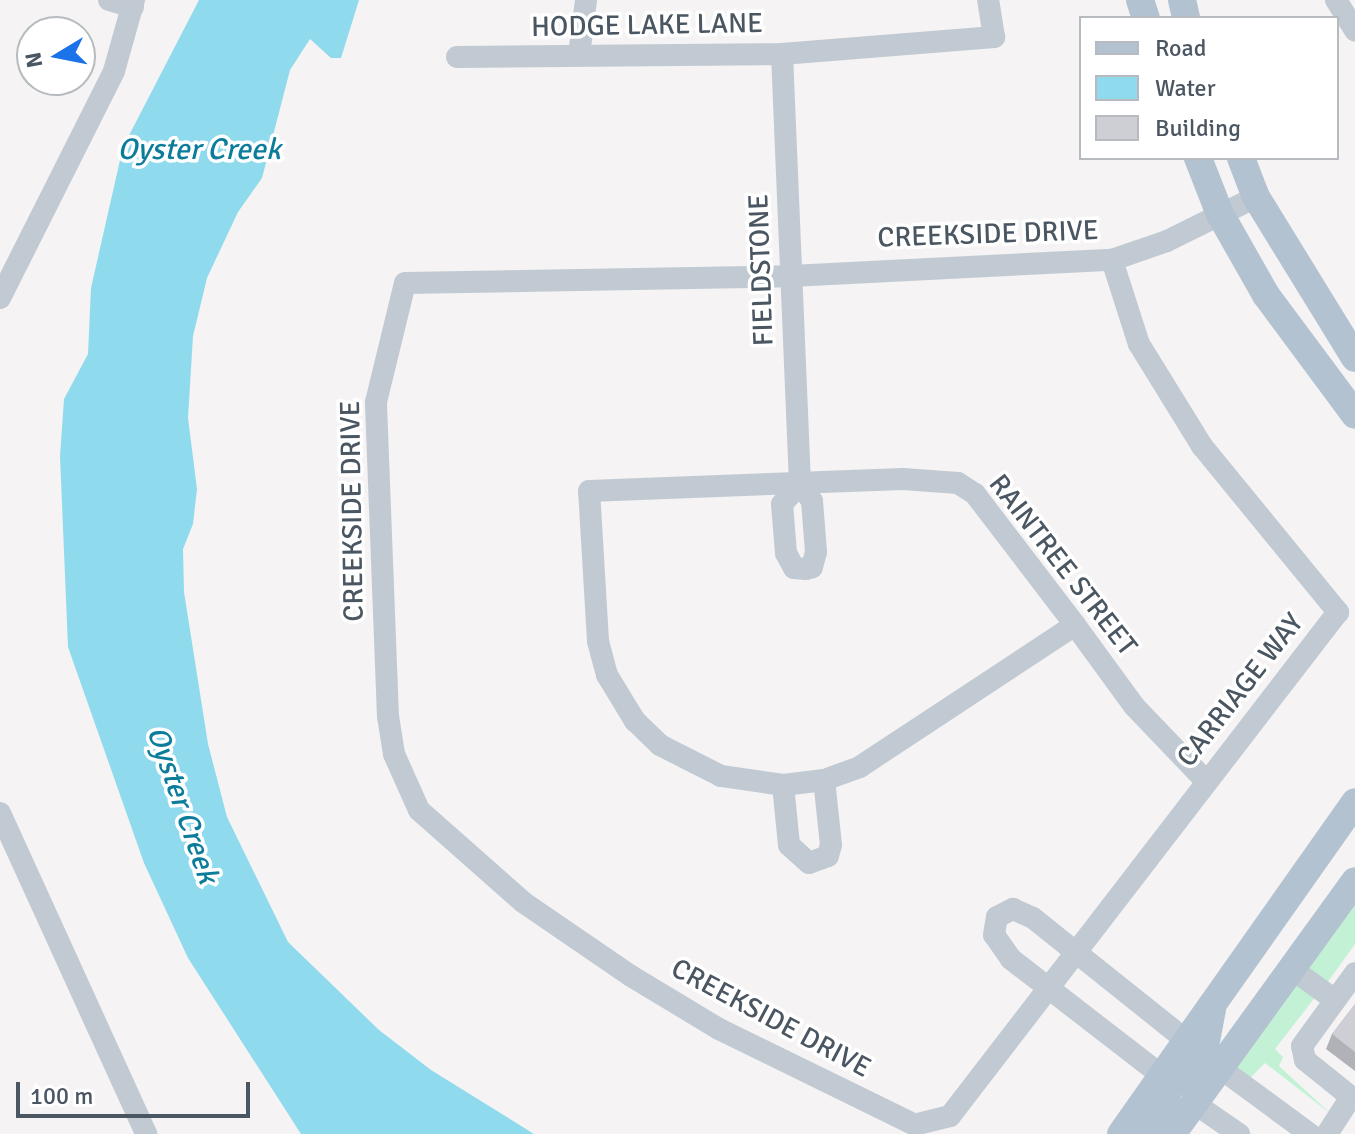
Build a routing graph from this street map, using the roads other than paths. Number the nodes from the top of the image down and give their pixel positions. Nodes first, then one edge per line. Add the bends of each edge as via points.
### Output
1 (109, 0) edge
2 (586, 0) edge
3 (1336, 0) edge
4 (988, 2) edge
5 (134, 3) edge
6 (1355, 30) edge
7 (782, 54) junction
8 (579, 55) junction
9 (457, 57) dead end
10 (1199, 160) edge
11 (1242, 160) edge
12 (1256, 197) junction
13 (1220, 214) junction
14 (1112, 260) junction
15 (791, 276) junction
16 (0, 298) edge
17 (1355, 358) edge
18 (1355, 415) edge
19 (800, 484) junction
20 (1075, 625) junction
21 (824, 780) junction
22 (1207, 782) junction
23 (783, 785) junction
24 (1352, 812) edge
25 (0, 813) edge
26 (1355, 881) edge
27 (1078, 952) junction
28 (1292, 969) junction
29 (1355, 973) edge
30 (1050, 990) junction
31 (1214, 1000) junction
32 (1335, 1000) junction
33 (1186, 1040) junction
34 (1220, 1068) junction
35 (1161, 1075) junction
36 (1194, 1103) junction
37 (146, 1134) edge
38 (1121, 1134) edge
39 (1150, 1134) edge
40 (1172, 1134) edge
41 (1239, 1134) edge
42 (1310, 1134) edge
43 (1327, 1134) edge

1 - 5 street
2 - 8 street
3 - 6 street
4 - 7 street, HODGE LAKE LANE via 994,37
5 - 16 street via 114,71
7 - 8 street, HODGE LAKE LANE
7 - 15 street, FIELDSTONE
8 - 9 street, HODGE LAKE LANE
10 - 13 main road
11 - 12 main road
12 - 13 street, CREEKSIDE DRIVE
12 - 17 main road
13 - 14 street, CREEKSIDE DRIVE
13 - 18 main road via 1266,295
14 - 15 street, CREEKSIDE DRIVE
14 - 22 street, CARRIAGE WAY via 1139,344 1202,446 1338,612
15 - 19 street, FIELDSTONE
15 - 30 street, CREEKSIDE DRIVE via 405,283 376,402 388,717 405,786 446,839 523,902 631,976 719,1029 915,1125 950,1116
19 - 20 street, RAINTREE STREET via 903,479 958,483 975,494
19 - 23 street, RAINTREE STREET via 589,491 598,641 607,675 635,721 692,766
20 - 21 street via 895,749
20 - 22 street, RAINTREE STREET via 1134,706
21 - 23 street
21 - 23 street via 831,845 820,862 798,858 789,845
22 - 27 street, CARRIAGE WAY
24 - 31 main road
25 - 37 street
26 - 28 main road
27 - 30 street, CARRIAGE WAY
27 - 30 street via 1022,912 1013,909 997,917 998,944
27 - 33 street
28 - 32 street
28 - 34 main road
29 - 32 street
30 - 35 street
31 - 33 main road
31 - 36 main road
32 - 43 street via 1302,1046 1305,1060 1351,1097
33 - 35 main road
33 - 39 main road via 1167,1103
34 - 36 main road
34 - 42 street
35 - 38 main road
36 - 40 main road
36 - 41 street

